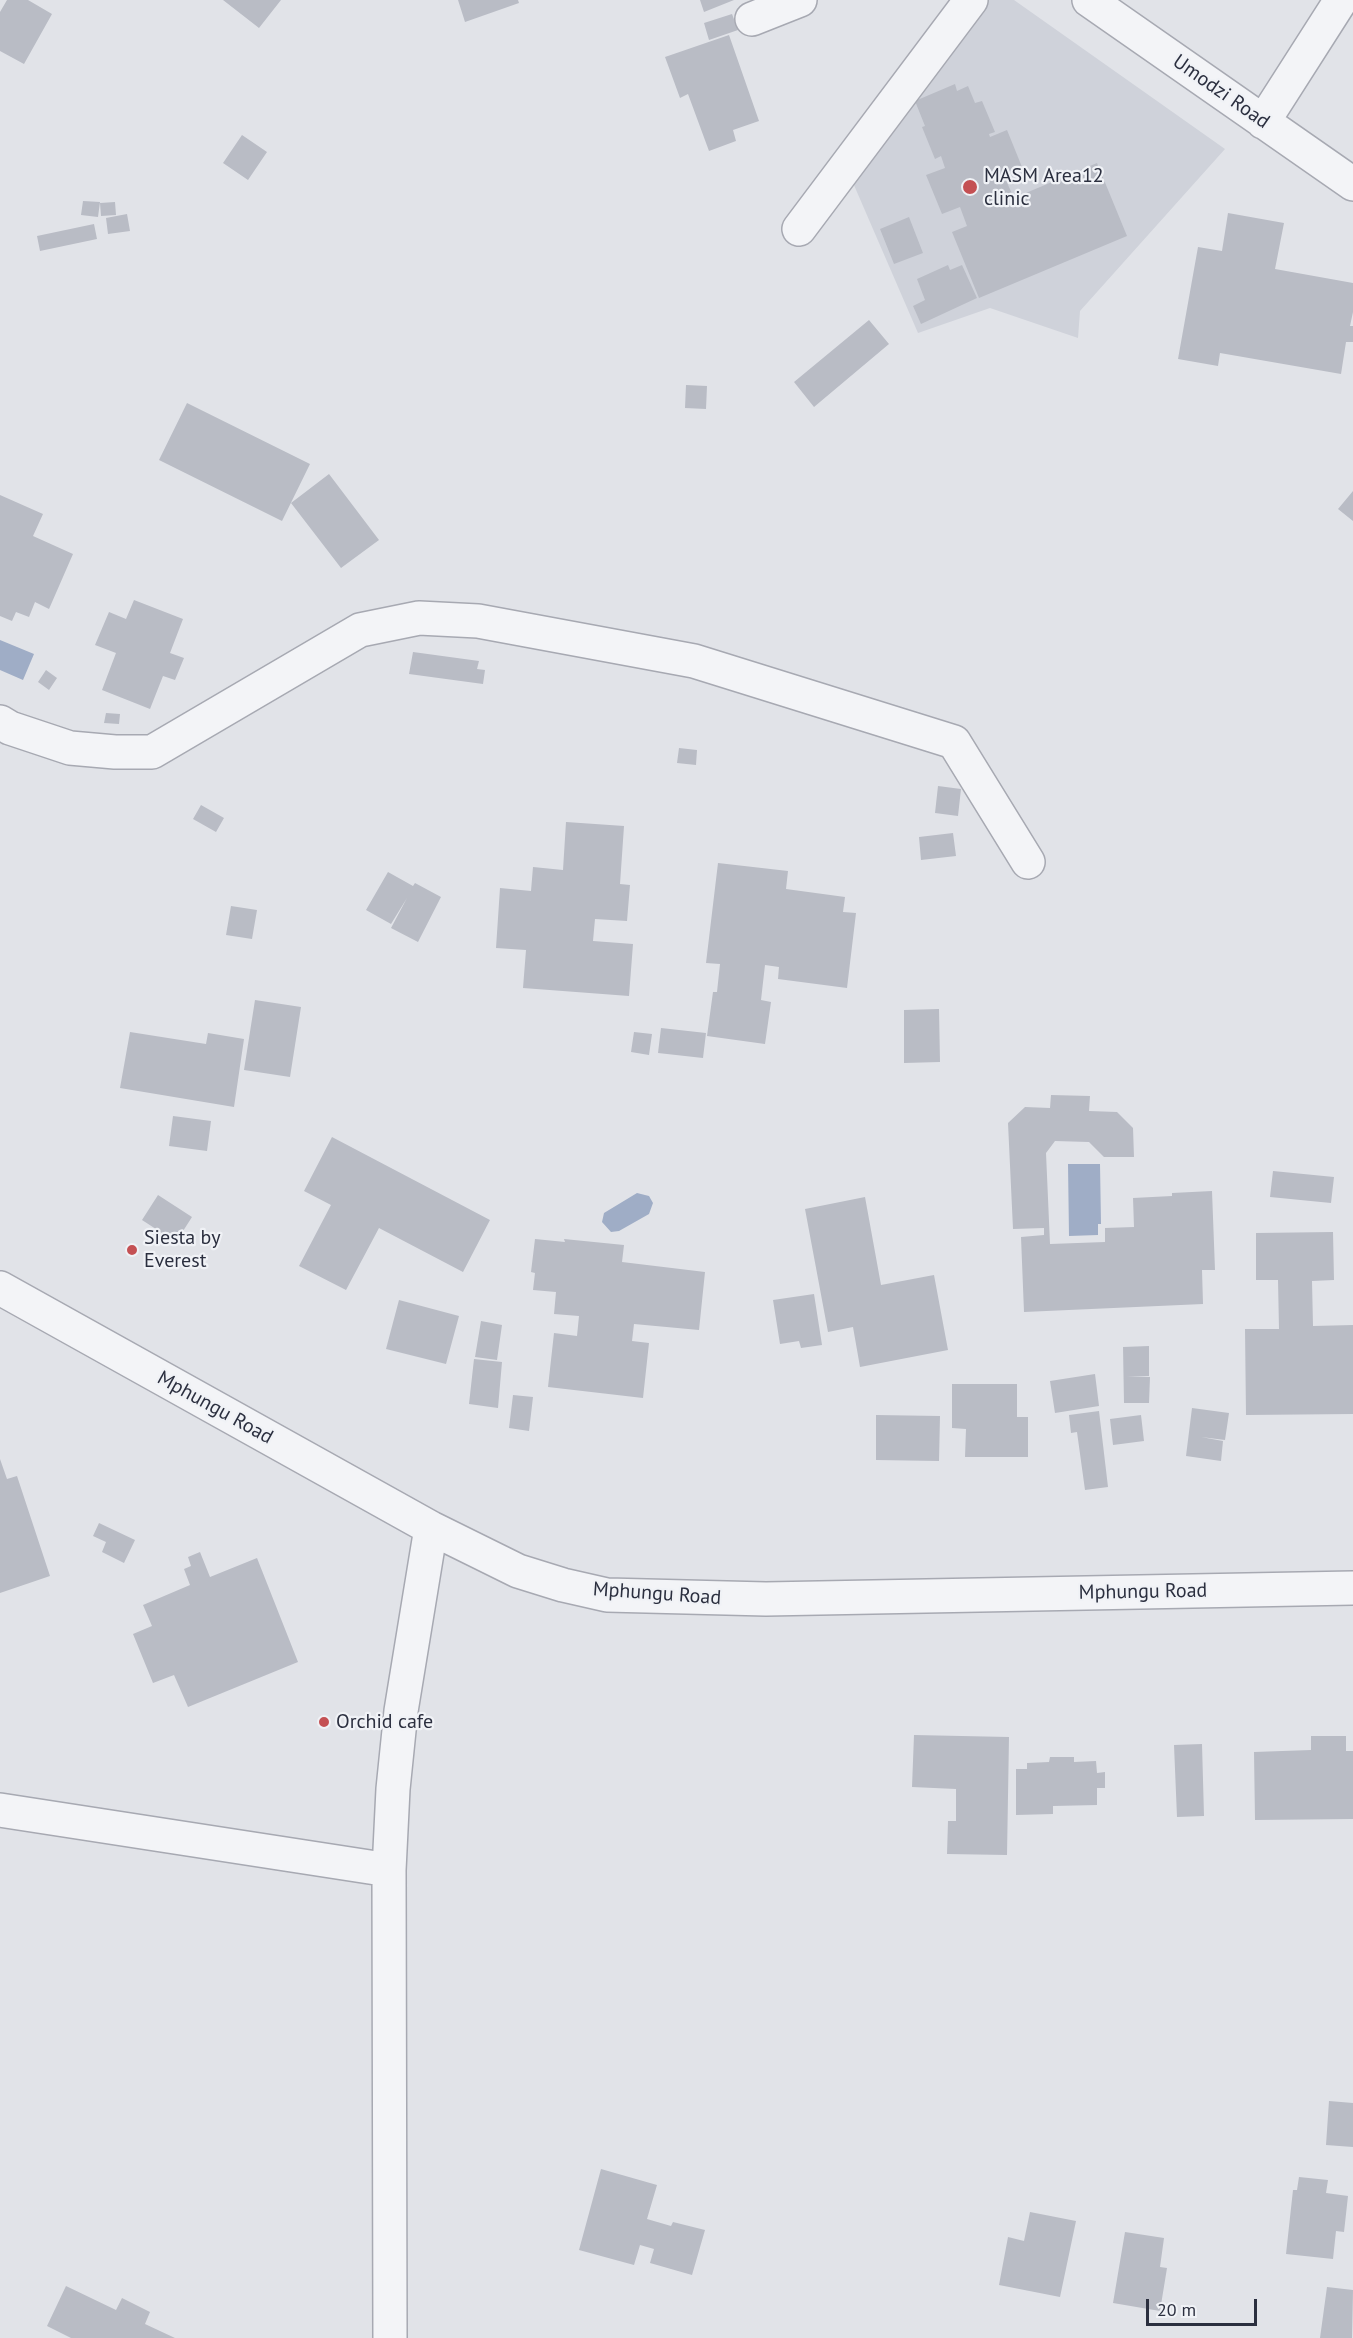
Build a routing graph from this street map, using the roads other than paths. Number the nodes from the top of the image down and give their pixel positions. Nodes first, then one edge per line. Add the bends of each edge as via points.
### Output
1 (800, 0) edge
2 (971, 0) edge
3 (1089, 0) edge
4 (1341, 0) edge
5 (752, 19) dead end
6 (1263, 122) junction
7 (1353, 184) edge
8 (799, 229) dead end
9 (0, 722) edge
10 (1028, 862) dead end
11 (0, 1288) edge
12 (431, 1528) junction
13 (1353, 1588) edge
14 (0, 1810) edge
15 (390, 1870) junction
16 (390, 2338) edge

1 - 5 street
2 - 8 street
3 - 6 street, Umodzi Road
4 - 6 street
6 - 7 street, Umodzi Road
9 - 10 street via 70,748 152,752 360,630 419,618 478,621 694,661 954,742
11 - 12 street, Mphungu Road
12 - 13 street, Mphungu Road via 518,1571 607,1595 766,1599
12 - 15 street via 401,1711
14 - 15 street
15 - 16 street

